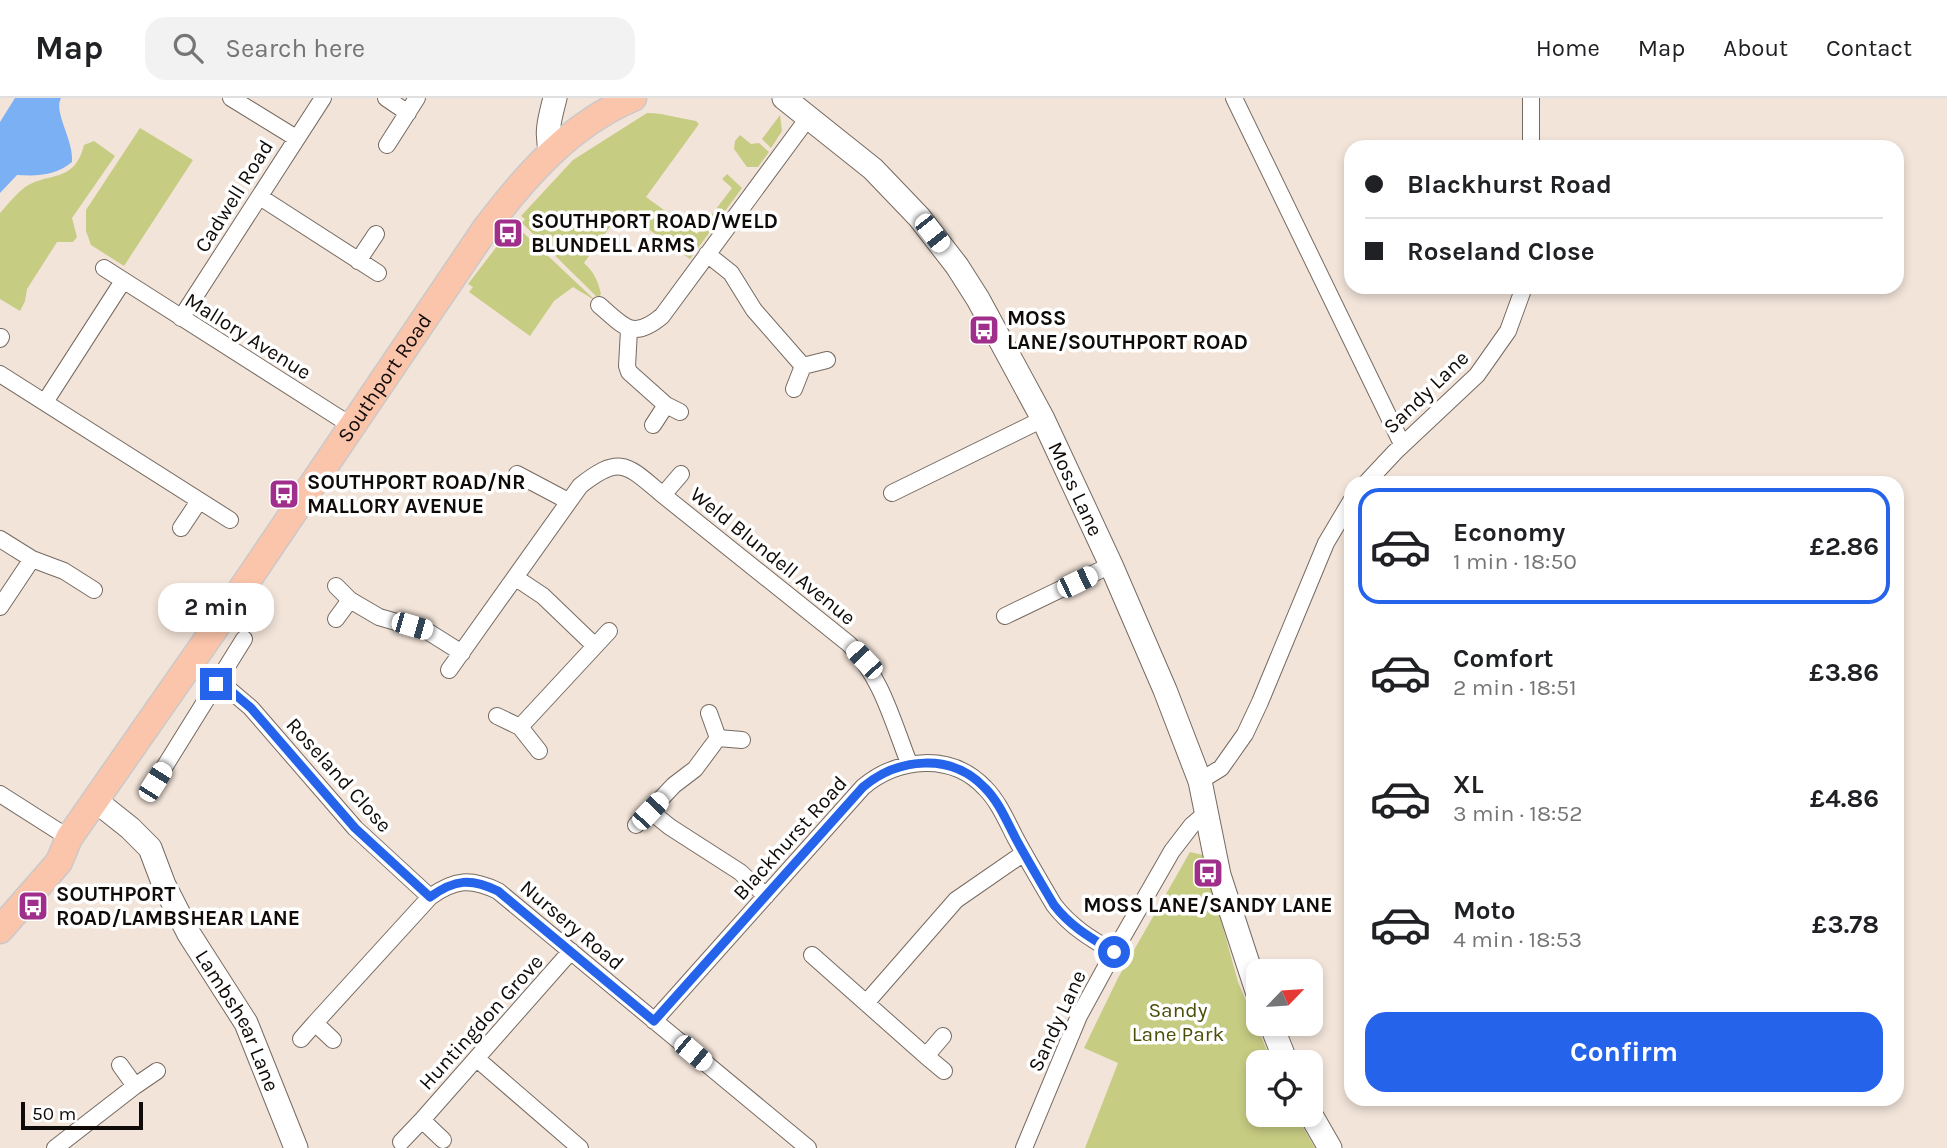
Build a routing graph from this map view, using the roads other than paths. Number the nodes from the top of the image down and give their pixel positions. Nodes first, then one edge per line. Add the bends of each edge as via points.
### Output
1 (232, 98) edge
2 (323, 98) edge
3 (386, 98) edge
4 (417, 98) edge
5 (555, 98) edge
6 (633, 98) edge
7 (784, 98) edge
8 (1234, 98) edge
9 (1531, 98) edge
10 (408, 113) junction
11 (808, 118) junction
12 (296, 138) junction
13 (1531, 140) edge
14 (387, 145) dead end
15 (551, 152) junction
16 (260, 197) junction
17 (376, 234) dead end
18 (707, 254) junction
19 (358, 261) junction
20 (104, 268) dead end
21 (378, 273) dead end
22 (123, 281) junction
23 (1522, 294) edge
24 (598, 305) dead end
25 (181, 318) junction
26 (629, 330) junction
27 (827, 360) dead end
28 (803, 366) junction
29 (0, 374) edge
30 (794, 389) dead end
31 (44, 402) junction
32 (1043, 419) junction
33 (653, 425) dead end
34 (352, 426) junction
35 (1402, 444) junction
36 (517, 474) dead end
37 (681, 474) dead end
38 (1372, 476) edge
39 (892, 493) dead end
40 (663, 495) junction
41 (200, 501) junction
42 (568, 501) junction
43 (1344, 513) edge
44 (230, 520) dead end
45 (181, 528) dead end
46 (0, 539) edge
47 (32, 559) junction
48 (1111, 565) junction
49 (516, 578) junction
50 (336, 586) dead end
51 (94, 590) dead end
52 (350, 600) junction
53 (0, 607) edge
54 (1005, 616) dead end
55 (336, 619) dead end
56 (609, 631) dead end
57 (244, 639) dead end
58 (595, 646) junction
59 (462, 653) junction
60 (449, 670) dead end
61 (216, 684) junction
62 (709, 713) dead end
63 (497, 716) dead end
64 (520, 727) junction
65 (718, 738) junction
66 (742, 740) dead end
67 (539, 751) dead end
68 (909, 763) junction
69 (1200, 781) junction
70 (155, 782) dead end
71 (0, 794) edge
72 (96, 801) junction
73 (650, 811) junction
74 (1206, 813) junction
75 (636, 825) dead end
76 (69, 838) junction
77 (1024, 853) junction
78 (766, 896) junction
79 (430, 897) junction
80 (0, 930) edge
81 (571, 951) junction
82 (1114, 952) junction
83 (812, 956) dead end
84 (1246, 959) edge
85 (866, 1003) junction
86 (654, 1021) junction
87 (316, 1023) junction
88 (943, 1035) dead end
89 (302, 1039) dead end
90 (333, 1040) dead end
91 (926, 1056) junction
92 (477, 1059) junction
93 (120, 1065) dead end
94 (157, 1071) dead end
95 (944, 1071) dead end
96 (135, 1086) junction
97 (422, 1120) junction
98 (1318, 1127) edge
99 (443, 1140) dead end
100 (401, 1142) dead end
101 (55, 1148) edge
102 (296, 1148) edge
103 (580, 1148) edge
104 (808, 1148) edge
105 (1024, 1148) edge
106 (1329, 1148) edge

1 - 12 street
2 - 12 street, Cadwell Road
3 - 10 street
4 - 10 street
5 - 15 street via 547,130
6 - 15 main road, Southport Road via 582,127
7 - 11 street, Moss Lane
8 - 35 street
9 - 13 street
10 - 14 street
11 - 18 street
11 - 32 street, Moss Lane via 873,169 919,217 978,299
12 - 16 street, Cadwell Road
15 - 34 main road, Southport Road via 486,228
16 - 19 street
16 - 25 street, Cadwell Road
17 - 19 street
18 - 26 street via 662,316 640,330
18 - 28 street via 731,273 754,310
19 - 21 street
20 - 22 street, Mallory Avenue
22 - 25 street, Mallory Avenue
22 - 31 street
23 - 35 street, Sandy Lane via 1495,352
24 - 26 street
25 - 34 street, Mallory Avenue
26 - 33 street via 629,372 673,409
27 - 28 street
28 - 30 street
29 - 31 street
31 - 41 street
32 - 39 street
32 - 48 street, Moss Lane
34 - 72 main road, Southport Road
35 - 38 street, Sandy Lane
36 - 42 street
37 - 40 street, Weld Blundell Avenue
40 - 42 street, Weld Blundell Avenue via 632,469 615,466 592,476
40 - 68 street, Weld Blundell Avenue via 864,660 886,699
41 - 44 street
41 - 45 street
42 - 49 street, Weld Blundell Avenue
43 - 69 street via 1326,543 1245,734 1221,768
46 - 47 street
47 - 51 street via 64,571
47 - 53 street
48 - 54 street
48 - 69 street, Moss Lane
49 - 58 street via 543,596
49 - 59 street, Weld Blundell Avenue
50 - 52 street
52 - 55 street
52 - 59 street via 379,617 428,631
56 - 58 street
57 - 61 street
58 - 64 street
59 - 60 street, Weld Blundell Avenue
61 - 70 street
61 - 79 street, Roseland Close via 251,708 355,828
62 - 65 street
63 - 64 street
64 - 67 street
65 - 66 street
65 - 73 street via 695,768
68 - 77 street, Blackhurst Road via 939,764 972,776 998,804
68 - 78 street, Blackhurst Road via 863,787
69 - 74 street, Moss Lane
71 - 76 street
72 - 76 main road, Southport Road
72 - 102 street, Lambshear Lane via 147,844 177,912 246,1023
73 - 75 street
73 - 78 street via 740,872
74 - 82 street, Sandy Lane via 1172,851
74 - 84 street, Moss Lane via 1219,876
76 - 80 main road, Southport Road via 59,862
77 - 82 street, Blackhurst Road via 1064,919
77 - 85 street via 956,900
78 - 86 street, Blackhurst Road
79 - 81 street, Nursery Road via 457,883 485,885
79 - 87 street, Nursery Road
81 - 86 street, Nursery Road
81 - 92 street, Huntingdon Grove
82 - 105 street, Sandy Lane via 1079,1016
83 - 85 street
85 - 91 street
86 - 104 street, Nursery Road
87 - 89 street, Nursery Road
87 - 90 street
88 - 91 street
91 - 95 street
92 - 97 street, Huntingdon Grove
92 - 103 street
93 - 96 street
94 - 96 street
96 - 101 street
97 - 99 street, Huntingdon Grove
97 - 100 street, Huntingdon Grove
98 - 106 street

